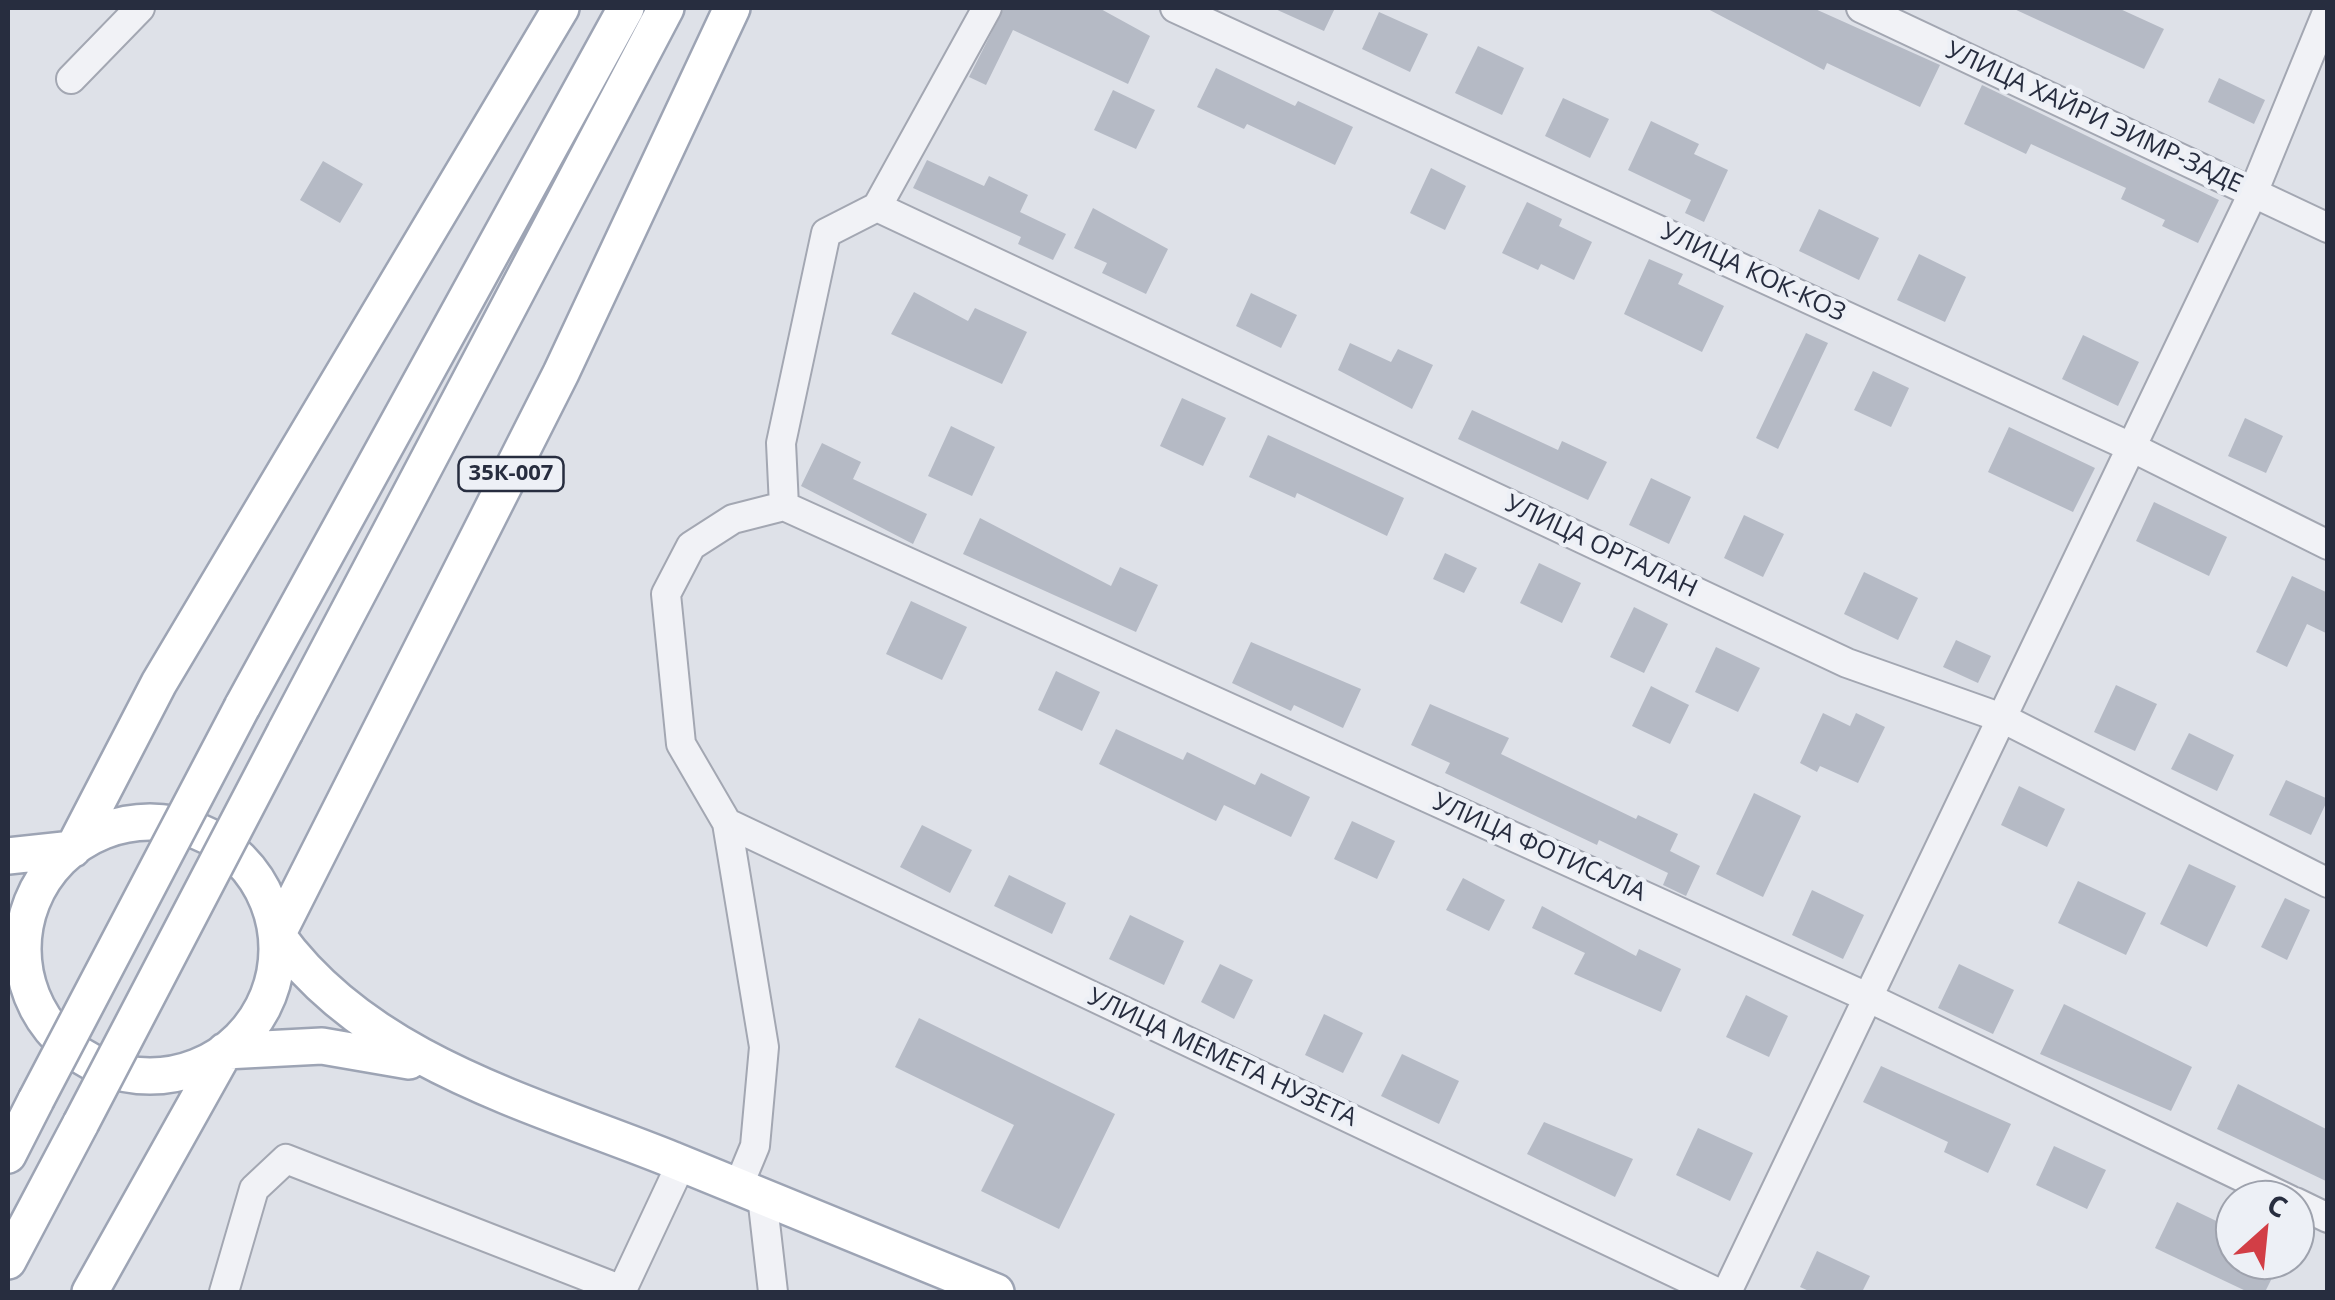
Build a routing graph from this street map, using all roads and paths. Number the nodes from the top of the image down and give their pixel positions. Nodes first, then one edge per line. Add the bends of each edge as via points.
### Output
1 (140, 8) edge
2 (562, 8) edge
3 (626, 8) edge
4 (666, 8) edge
5 (732, 8) edge
6 (987, 8) edge
7 (1175, 8) edge
8 (1861, 8) edge
9 (2328, 10) edge
10 (70, 79) dead end
11 (2254, 193) junction
12 (877, 207) junction
13 (2328, 228) edge
14 (2134, 448) junction
15 (784, 506) junction
16 (2328, 545) edge
17 (2002, 718) junction
18 (727, 823) junction
19 (73, 849) junction
20 (8, 856) edge
21 (2328, 883) edge
22 (277, 935) junction
23 (15, 950) edge
24 (8, 992) edge
25 (1866, 997) junction
26 (225, 1051) junction
27 (449, 1070) junction
28 (8, 1155) edge
29 (681, 1164) junction
30 (2249, 1180) edge
31 (750, 1192) junction
32 (8, 1261) edge
33 (622, 1291) edge
34 (90, 1292) edge
35 (224, 1292) edge
36 (773, 1292) edge
37 (996, 1292) edge
38 (1716, 1292) edge
39 (1727, 1292) edge

1 - 10 street
2 - 19 main road via 160,683
3 - 28 main road, bridge via 242,707
4 - 32 main road, 35К-007, bridge
5 - 22 main road, 35К-007 via 561,372
6 - 12 street
7 - 14 street, УЛИЦА КОК-КОЗ
8 - 11 street, УЛИЦА ХАЙРИ ЭИМР-ЗАДЕ
9 - 11 street
11 - 13 street, УЛИЦА ХАЙРИ ЭИМР-ЗАДЕ
11 - 14 street
12 - 15 street via 826,233 780,443
12 - 17 street, УЛИЦА ОРТАЛАН via 1847,663
14 - 16 street, УЛИЦА КОК-КОЗ
14 - 17 street
15 - 18 street via 733,519 691,546 666,594 681,744
15 - 25 street, УЛИЦА ФОТИСАЛА
17 - 21 street, УЛИЦА ОРТАЛАН
17 - 25 street
18 - 31 street via 764,1048
18 - 38 street, УЛИЦА МЕМЕТА НУЗЕТА
19 - 20 main road
19 - 22 main road via 116,827 148,822 211,838 259,882
19 - 23 main road via 40,886
22 - 26 main road via 276,972 264,1008
22 - 27 main road via 306,975 339,1004
23 - 24 main road
23 - 26 main road via 51,1029 83,1058 124,1074 167,1076
25 - 30 street, УЛИЦА ФОТИСАЛА
25 - 39 street
26 - 27 main road via 322,1046
26 - 34 main road
27 - 29 main road
29 - 31 main road
29 - 33 street
31 - 36 street
31 - 37 main road
33 - 35 street via 286,1160 254,1189

